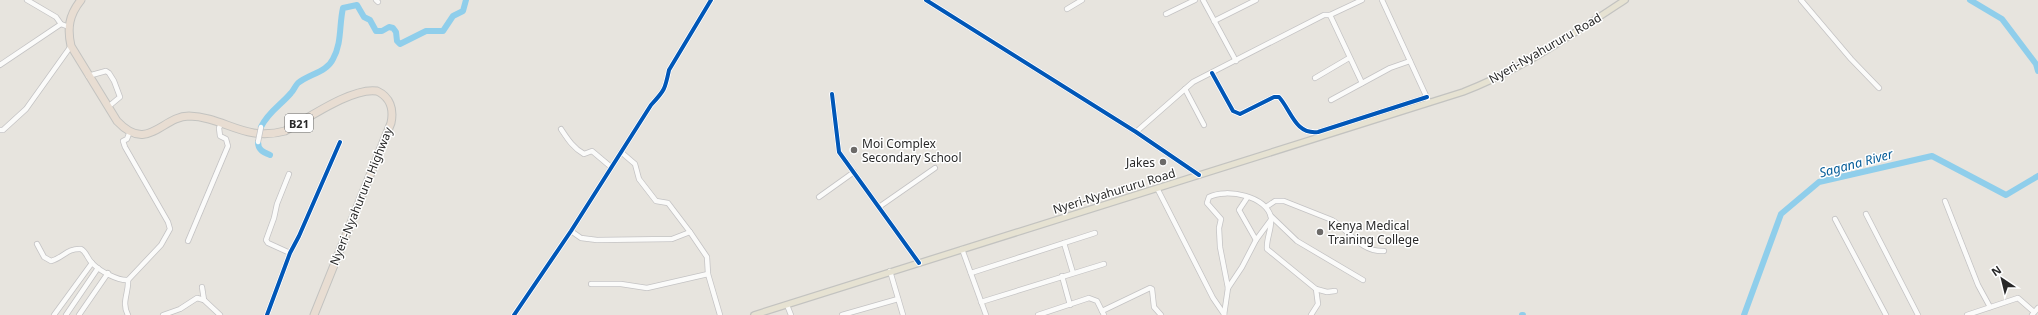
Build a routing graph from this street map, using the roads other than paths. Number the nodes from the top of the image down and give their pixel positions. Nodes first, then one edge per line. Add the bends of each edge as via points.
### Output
1 (27, 0) edge
2 (81, 0) edge
3 (710, 0) edge
4 (926, 0) edge
5 (1082, 0) edge
6 (1195, 0) edge
7 (1204, 0) edge
8 (1256, 0) edge
9 (1362, 0) edge
10 (1382, 0) edge
11 (1625, 0) edge
12 (1801, 0) edge
13 (1067, 9) dead end
14 (1166, 14) dead end
15 (1330, 15) junction
16 (1214, 21) junction
17 (65, 25) junction
18 (71, 46) junction
19 (1349, 58) junction
20 (1236, 61) junction
21 (1410, 61) junction
22 (0, 65) edge
23 (1212, 73) junction
24 (88, 76) junction
25 (1315, 78) dead end
26 (1362, 83) junction
27 (1879, 88) dead end
28 (1185, 89) junction
29 (832, 94) dead end
30 (1427, 97) junction
31 (1331, 100) dead end
32 (1430, 103) junction
33 (108, 107) junction
34 (221, 124) junction
35 (1204, 125) dead end
36 (261, 127) dead end
37 (561, 129) dead end
38 (0, 130) edge
39 (130, 131) junction
40 (1136, 132) junction
41 (258, 142) dead end
42 (340, 142) dead end
43 (621, 152) junction
44 (611, 167) junction
45 (935, 168) dead end
46 (854, 172) junction
47 (289, 174) dead end
48 (1199, 174) junction
49 (1157, 188) junction
50 (819, 197) dead end
51 (1247, 198) junction
52 (1945, 201) dead end
53 (879, 207) junction
54 (1266, 207) junction
55 (1866, 214) dead end
56 (1271, 218) junction
57 (1835, 219) dead end
58 (571, 231) junction
59 (690, 232) junction
60 (1095, 233) dead end
61 (1256, 240) junction
62 (188, 241) dead end
63 (37, 244) dead end
64 (1064, 244) junction
65 (962, 249) junction
66 (1384, 251) dead end
67 (290, 252) junction
68 (92, 263) junction
69 (919, 263) junction
70 (1104, 264) dead end
71 (98, 268) junction
72 (890, 271) junction
73 (108, 273) junction
74 (971, 273) junction
75 (1073, 273) junction
76 (708, 274) junction
77 (1062, 276) junction
78 (128, 280) junction
79 (1363, 280) dead end
80 (591, 284) dead end
81 (202, 287) dead end
82 (1228, 288) junction
83 (1316, 289) junction
84 (1335, 291) dead end
85 (898, 299) junction
86 (204, 300) junction
87 (981, 302) junction
88 (787, 305) junction
89 (1070, 305) junction
90 (1990, 307) junction
91 (2038, 308) edge
92 (1103, 313) edge
93 (2033, 314) edge
94 (54, 315) edge
95 (66, 315) edge
96 (79, 315) edge
97 (128, 315) edge
98 (164, 315) edge
99 (220, 315) edge
100 (267, 315) edge
101 (314, 315) edge
102 (514, 315) edge
103 (720, 315) edge
104 (754, 315) edge
105 (790, 315) edge
106 (842, 315) edge
107 (903, 315) edge
108 (986, 315) edge
109 (1038, 315) edge
110 (1161, 315) edge
111 (1224, 315) edge
112 (1311, 315) edge
113 (1886, 315) edge
114 (1918, 315) edge
115 (1967, 315) edge

1 - 17 street
2 - 17 highway
3 - 43 street via 669,70 668,81 661,94
4 - 40 street
5 - 13 street
6 - 14 street
7 - 16 street
8 - 16 street
9 - 15 street
10 - 21 street
11 - 32 main road, Nyeri-Nyahururu Road via 1505,74
12 - 27 street
15 - 19 street
15 - 20 street via 1324,15
16 - 20 street
17 - 18 highway
17 - 22 street
18 - 24 highway
18 - 38 street via 26,109
19 - 25 street
19 - 26 street
20 - 23 street
21 - 26 street
21 - 30 street
23 - 28 street
23 - 30 street via 1237,114 1279,97 1298,125 1311,132 1318,132
24 - 33 highway
24 - 33 street via 106,71 112,77 120,97
26 - 31 street
28 - 35 street
28 - 40 street
29 - 46 street via 839,152
30 - 32 street
32 - 48 main road, Nyeri-Nyahururu Road
33 - 39 highway via 117,121
34 - 39 highway, Nyeri-Nyahururu Highway / B21 via 188,116 149,133
34 - 62 street via 219,133 226,139 228,146
34 - 101 highway, Nyeri-Nyahururu Highway / B21 via 252,133 274,134 285,131 348,96 367,91 381,93 392,108 393,115 387,134
36 - 41 street, bridge
37 - 44 street via 578,150 584,154 592,151
39 - 78 street via 127,139 123,141 125,146 170,229 161,245
40 - 48 street
42 - 67 street
43 - 44 street
43 - 59 street via 635,164 639,179 654,199 668,203
44 - 58 street
45 - 53 street
46 - 50 street
46 - 53 street
47 - 67 street via 276,204 266,240
48 - 49 main road, Nyeri-Nyahururu Road
49 - 65 main road, Nyeri-Nyahururu Road
49 - 111 street
51 - 54 street via 1258,200
51 - 61 street via 1239,210
51 - 82 street via 1237,194 1219,193 1207,199 1207,204 1221,219 1220,247
52 - 90 street via 1978,285
53 - 69 street
54 - 56 street
54 - 66 street via 1275,201 1284,200 1339,224 1356,242 1373,252
55 - 114 street
56 - 61 street via 1267,228
56 - 79 street via 1297,241
56 - 83 street via 1268,249
57 - 113 street
58 - 59 street via 582,238 597,240 672,239
58 - 102 street
59 - 76 street via 707,257
60 - 64 street
61 - 82 street
63 - 68 street via 44,257 51,261 70,249 81,248
64 - 74 street
64 - 75 street
65 - 69 main road, Nyeri-Nyahururu Road
65 - 74 street
67 - 100 street
68 - 71 street
68 - 94 street
69 - 72 main road, Nyeri-Nyahururu Road
70 - 75 street
71 - 73 street
71 - 95 street
72 - 85 street
72 - 88 main road, Nyeri-Nyahururu Road
73 - 78 street
73 - 96 street
74 - 87 street
75 - 77 street
76 - 80 street via 646,288 621,284
76 - 103 street
77 - 87 street
77 - 89 street
78 - 97 street via 124,301
81 - 86 street
82 - 111 street
83 - 84 street
83 - 112 street via 1318,304
85 - 106 street
85 - 107 street
86 - 98 street via 194,299 180,309
86 - 99 street
87 - 108 street
88 - 104 main road, Nyeri-Nyahururu Road
88 - 105 street
89 - 92 street via 1092,298 1097,301
89 - 109 street
90 - 93 street via 2018,298
90 - 115 street
91 - 93 street
92 - 110 street via 1150,288 1155,310

